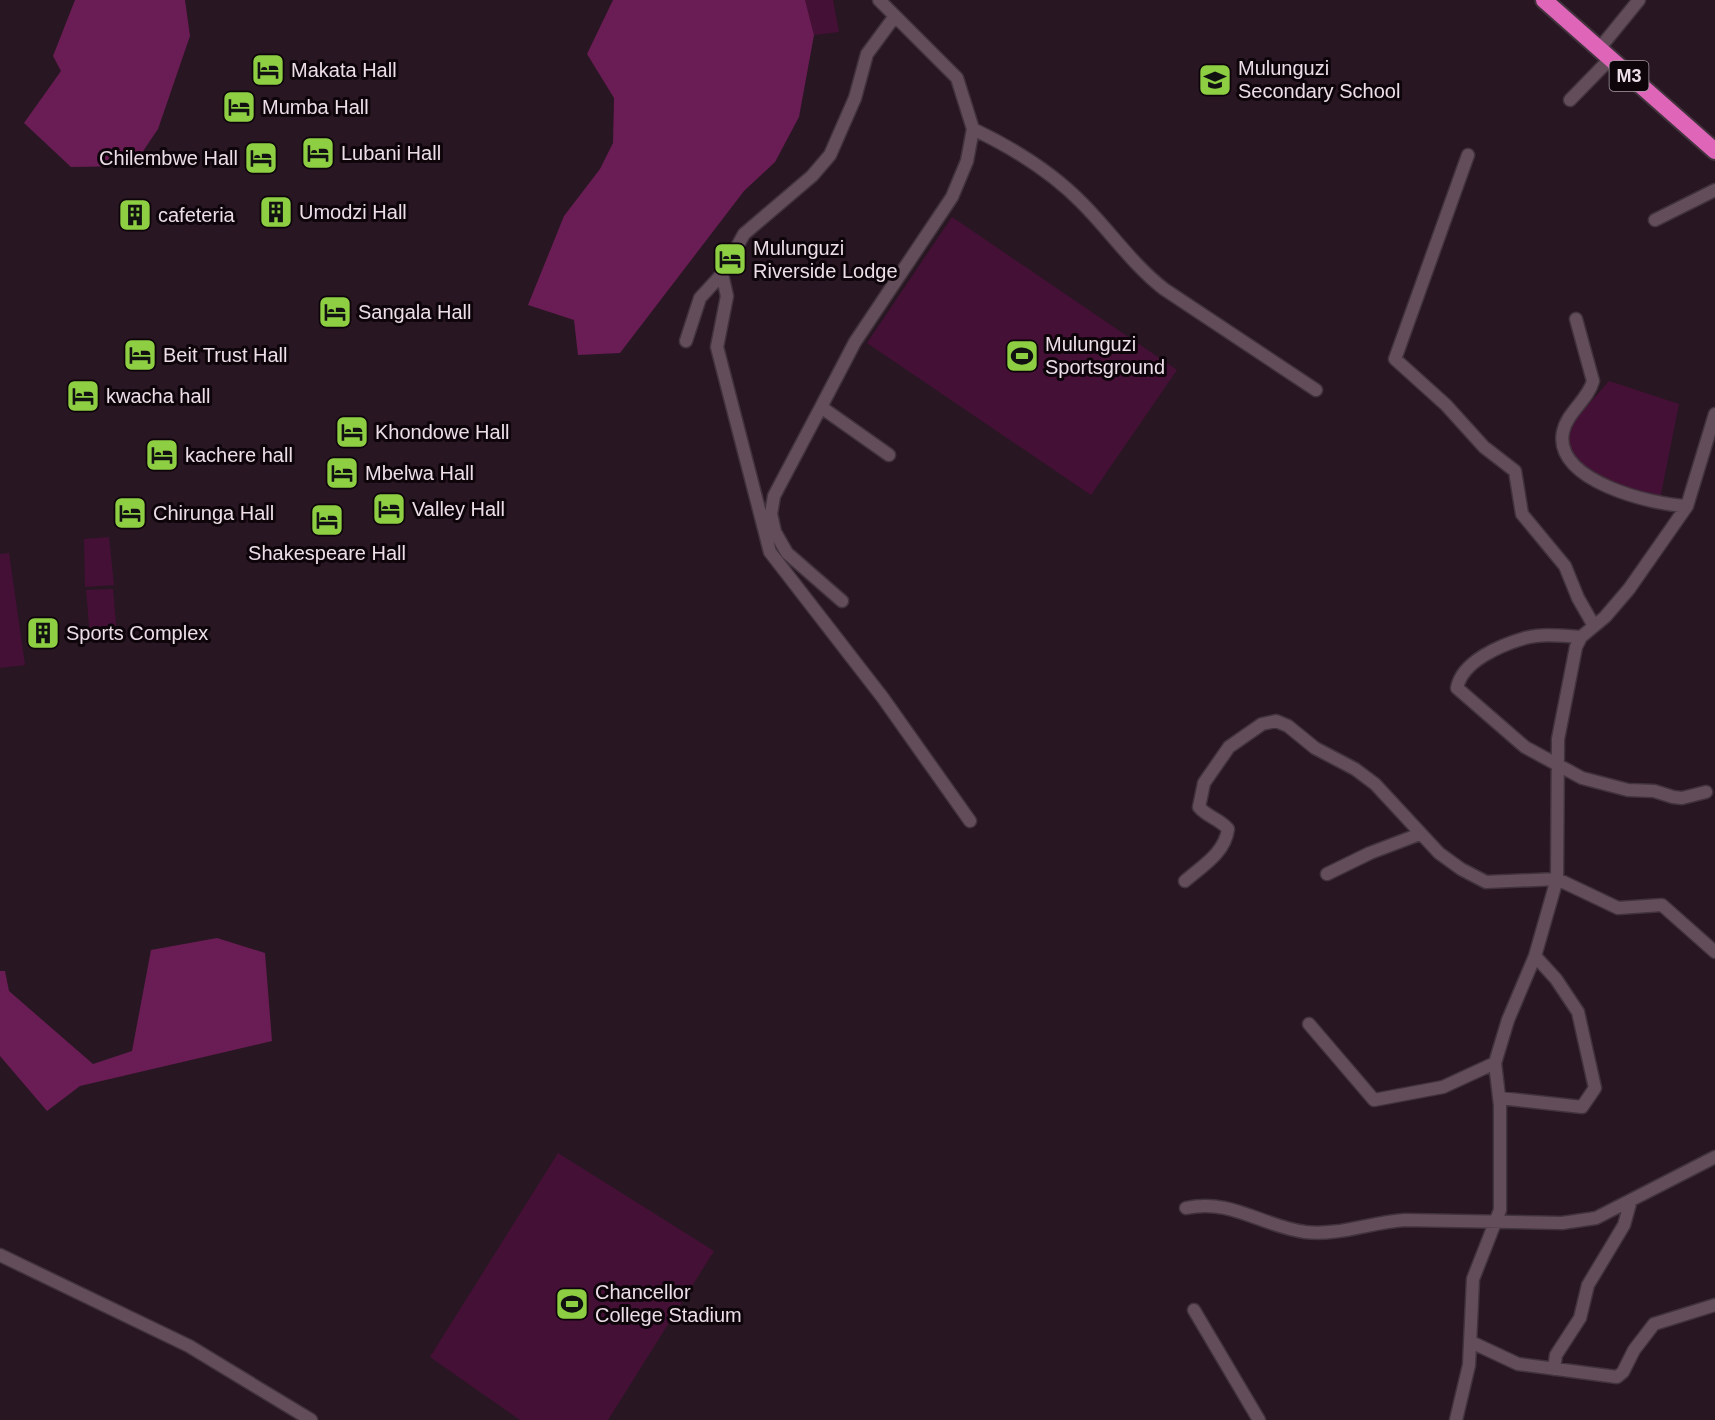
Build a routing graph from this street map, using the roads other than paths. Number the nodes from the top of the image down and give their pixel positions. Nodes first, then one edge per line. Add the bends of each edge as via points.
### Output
1 (879, 0) edge
2 (1544, 0) edge
3 (1639, 0) edge
4 (896, 16) junction
5 (1605, 54) junction
6 (1570, 100) dead end
7 (973, 129) junction
8 (1715, 152) edge
9 (1468, 155) dead end
10 (1715, 190) edge
11 (1655, 220) dead end
12 (722, 274) junction
13 (1576, 319) dead end
14 (686, 341) dead end
15 (1316, 390) dead end
16 (820, 407) junction
17 (1715, 414) edge
18 (889, 455) dead end
19 (1687, 506) junction
20 (842, 601) dead end
21 (1594, 626) junction
22 (1581, 637) junction
23 (1557, 766) junction
24 (1706, 792) dead end
25 (970, 821) dead end
26 (1420, 834) junction
27 (1327, 874) dead end
28 (1557, 879) junction
29 (1185, 880) dead end
30 (1715, 952) edge
31 (1535, 956) junction
32 (1309, 1024) dead end
33 (1495, 1063) junction
34 (1500, 1098) junction
35 (1715, 1156) edge
36 (1631, 1200) junction
37 (1186, 1208) dead end
38 (1498, 1221) junction
39 (0, 1255) edge
40 (1715, 1305) edge
41 (1194, 1310) dead end
42 (1471, 1342) junction
43 (1554, 1369) junction
44 (311, 1420) edge
45 (1259, 1420) edge
46 (1456, 1420) edge

1 - 4 street
2 - 5 highway, M3
3 - 5 street
4 - 7 street via 957,78
4 - 12 street via 867,54 855,98 830,155 812,176 744,234
5 - 6 street
5 - 8 highway, M3
7 - 15 street via 1031,160 1082,202 1144,274
7 - 16 street via 967,161 952,197 855,342
9 - 21 street via 1395,359 1446,405 1484,447 1515,471 1522,514 1565,566
10 - 11 street
12 - 14 street via 700,298
12 - 25 street via 727,296 717,347 770,552 883,698
13 - 19 street via 1593,381 1562,434 1565,452 1576,467 1598,483 1664,506
16 - 18 street
16 - 20 street via 774,496 771,514 787,553
17 - 19 street
19 - 21 street via 1629,589
21 - 22 street
22 - 23 street via 1568,683
22 - 23 street via 1526,638 1470,665 1459,678 1457,688 1525,747
23 - 24 street via 1582,778 1628,790 1682,798
23 - 28 street
26 - 27 street
26 - 28 street via 1439,854 1486,882
26 - 29 street via 1375,784 1276,721 1262,724 1229,747 1204,783 1199,807 1223,824 1227,835 1217,854
28 - 30 street via 1618,908 1662,905
28 - 31 street
31 - 33 street via 1500,1041
31 - 34 street via 1578,1012 1595,1088 1582,1107
32 - 33 street via 1374,1100 1443,1088
33 - 34 street
34 - 38 street
35 - 36 street
36 - 38 street via 1596,1218 1562,1224
36 - 43 street via 1624,1225 1588,1286 1580,1318 1556,1355
37 - 38 street via 1224,1206 1272,1225 1326,1233 1383,1221
38 - 42 street via 1473,1279
39 - 44 street via 189,1346
40 - 43 street via 1654,1324 1617,1377
41 - 45 street
42 - 43 street via 1518,1364
42 - 46 street

